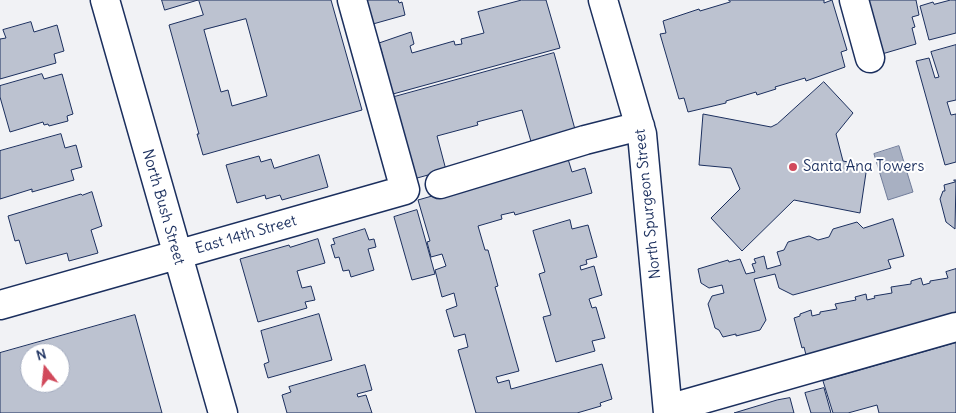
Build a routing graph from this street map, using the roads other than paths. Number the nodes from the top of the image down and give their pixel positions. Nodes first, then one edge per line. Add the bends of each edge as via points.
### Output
1 (105, 0) edge
2 (352, 0) edge
3 (604, 0) edge
4 (854, 0) edge
5 (870, 58) dead end
6 (640, 126) junction
7 (440, 184) dead end
8 (176, 254) junction
9 (0, 305) edge
10 (956, 327) edge
11 (668, 411) edge
12 (223, 413) edge

1 - 8 street, North Bush Street
2 - 8 street, East 14th Street via 405,190
3 - 6 street, North Spurgeon Street
4 - 5 street
6 - 7 street
6 - 11 street, North Spurgeon Street
8 - 9 street, East 14th Street
8 - 12 street, North Bush Street
10 - 11 street

